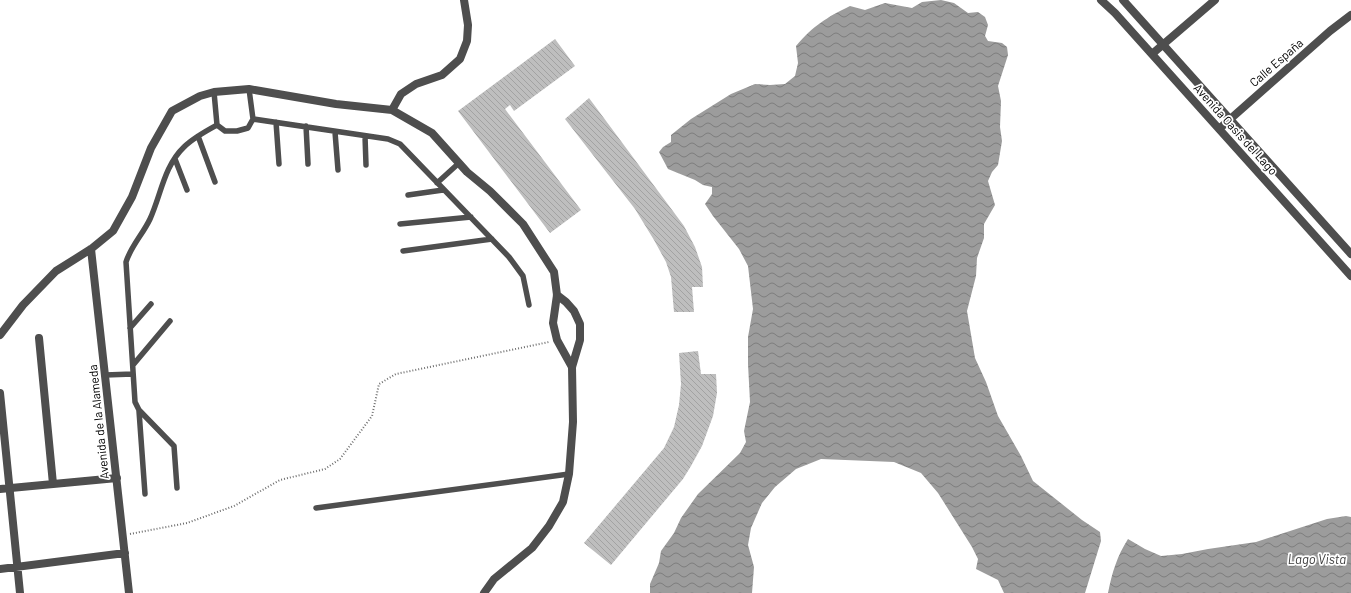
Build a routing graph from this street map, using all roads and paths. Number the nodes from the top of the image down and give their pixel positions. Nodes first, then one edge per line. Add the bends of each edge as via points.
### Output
1 (464, 0) edge
2 (1101, 0) edge
3 (1123, 0) edge
4 (1215, 0) edge
5 (1351, 15) edge
6 (1163, 45) junction
7 (1152, 54) junction
8 (249, 89) junction
9 (214, 92) junction
10 (392, 110) junction
11 (253, 119) junction
12 (1230, 119) junction
13 (276, 122) junction
14 (217, 125) junction
15 (306, 126) junction
16 (1219, 129) junction
17 (335, 132) junction
18 (198, 136) junction
19 (365, 136) junction
20 (175, 159) junction
21 (1267, 161) junction
22 (459, 163) junction
23 (279, 164) dead end
24 (308, 164) dead end
25 (366, 165) dead end
26 (338, 170) dead end
27 (1256, 170) junction
28 (215, 182) dead end
29 (436, 183) junction
30 (187, 190) dead end
31 (443, 190) junction
32 (408, 195) dead end
33 (471, 217) junction
34 (400, 224) dead end
35 (492, 239) junction
36 (91, 249) junction
37 (404, 251) dead end
38 (1350, 252) edge
39 (1338, 262) junction
40 (1351, 276) edge
41 (557, 295) junction
42 (151, 304) dead end
43 (529, 306) dead end
44 (170, 321) dead end
45 (130, 328) junction
46 (0, 335) edge
47 (39, 338) dead end
48 (557, 340) junction
49 (133, 365) junction
50 (572, 367) junction
51 (134, 374) junction
52 (105, 375) junction
53 (0, 393) edge
54 (139, 410) junction
55 (569, 474) junction
56 (117, 478) junction
57 (53, 484) junction
58 (10, 488) junction
59 (177, 488) dead end
60 (0, 489) edge
61 (145, 494) dead end
62 (316, 508) dead end
63 (123, 536) junction
64 (125, 553) junction
65 (17, 566) junction
66 (0, 569) edge
67 (20, 593) edge
68 (129, 593) edge
69 (484, 593) edge

1 - 10 street via 468,25 467,41 460,59 442,75 416,84 401,94
2 - 7 street, Avenida Oasis del Lago
3 - 6 street, Avenida Oasis del Lago
4 - 6 street
5 - 12 street, Calle España
6 - 7 street
6 - 12 street, Avenida Oasis del Lago
7 - 16 street, Avenida Oasis del Lago
8 - 9 street
8 - 10 street via 336,104
8 - 11 lane
9 - 14 lane
9 - 36 street via 200,96 172,111 150,148 132,197 113,231
10 - 22 street via 432,133
11 - 13 lane
11 - 14 lane via 248,128 237,130 224,131
12 - 16 street, Calle España
12 - 21 street, Avenida Oasis del Lago
13 - 15 lane
13 - 23 lane
14 - 18 lane
15 - 17 lane
15 - 24 lane
16 - 27 street, Avenida Oasis del Lago
17 - 19 lane
17 - 26 lane
18 - 20 lane via 183,147
18 - 28 lane
19 - 25 lane
19 - 29 lane via 388,139 400,144
20 - 30 lane
20 - 45 lane via 169,167 150,220 129,251 126,262
21 - 27 street
21 - 38 street, Avenida Oasis del Lago
22 - 29 lane
22 - 41 street via 523,224 554,272
27 - 39 street, Avenida Oasis del Lago
29 - 31 lane
31 - 32 lane
31 - 33 lane
33 - 34 lane
33 - 35 lane
35 - 37 lane
35 - 43 lane via 522,276
36 - 46 street via 56,271 23,305
36 - 52 street, Avenida de la Alameda
38 - 39 street
39 - 40 street, Avenida Oasis del Lago
41 - 48 street via 553,323
41 - 50 street via 574,311 580,324 580,340
42 - 45 lane
44 - 49 lane
45 - 49 lane
47 - 57 street
48 - 50 street
48 - 63 path via 396,374 379,384 372,416 340,459 325,469 280,480 234,506 186,523
49 - 51 lane
50 - 55 street via 573,422
51 - 52 lane
51 - 54 lane via 135,402
52 - 56 street, Avenida de la Alameda
53 - 58 street
54 - 59 lane via 174,446
54 - 61 lane
55 - 62 lane
55 - 69 street via 563,502 549,526 532,548 494,579
56 - 57 street
56 - 63 street, Avenida de la Alameda
57 - 58 street
58 - 60 street
58 - 65 street
63 - 64 street, Avenida de la Alameda
64 - 65 street
64 - 68 street, Avenida de la Alameda
65 - 66 street
65 - 67 street

